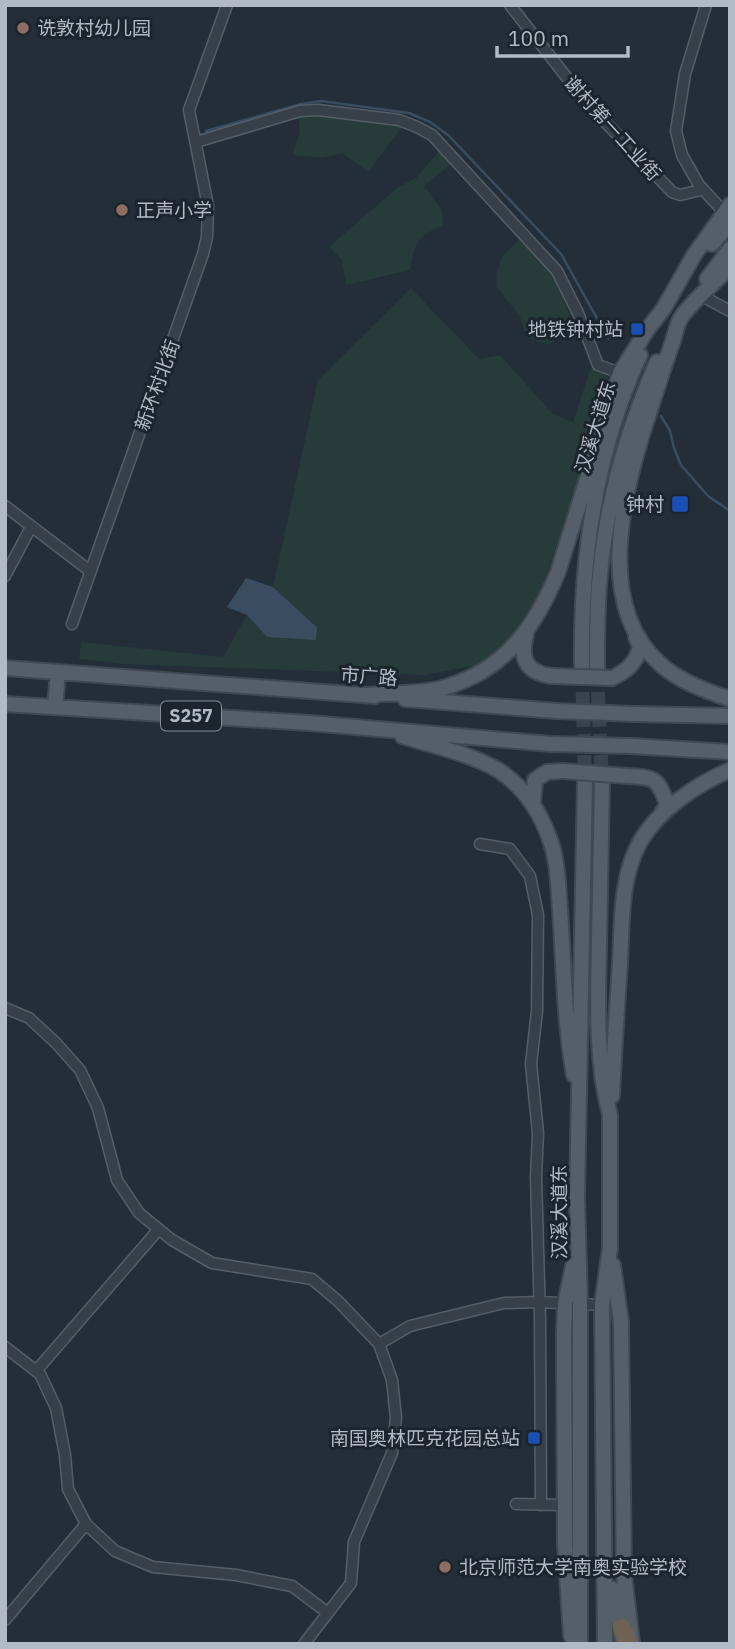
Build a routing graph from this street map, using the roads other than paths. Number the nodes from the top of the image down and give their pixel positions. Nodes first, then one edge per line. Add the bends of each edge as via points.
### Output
1 (227, 5) edge
2 (510, 5) edge
3 (706, 5) edge
4 (197, 142) junction
5 (701, 190) junction
6 (728, 213) edge
7 (730, 249) edge
8 (730, 267) edge
9 (702, 296) junction
10 (664, 308) junction
11 (730, 311) edge
12 (681, 317) junction
13 (620, 373) junction
14 (5, 506) edge
15 (31, 527) junction
16 (90, 571) junction
17 (5, 576) edge
18 (72, 624) dead end
19 (634, 631) junction
20 (527, 633) junction
21 (5, 668) edge
22 (58, 672) junction
23 (366, 695) junction
24 (730, 699) edge
25 (5, 704) edge
26 (55, 707) junction
27 (730, 716) edge
28 (377, 728) junction
29 (730, 752) edge
30 (730, 770) edge
31 (585, 779) tunnel mouth
32 (602, 781) tunnel mouth
33 (533, 804) junction
34 (660, 817) junction
35 (480, 844) dead end
36 (5, 1009) edge
37 (579, 1107) junction
38 (610, 1115) junction
39 (159, 1229) junction
40 (610, 1248) junction
41 (540, 1302) junction
42 (573, 1304) junction
43 (601, 1306) junction
44 (379, 1344) junction
45 (5, 1347) edge
46 (36, 1371) junction
47 (580, 1392) junction
48 (602, 1392) junction
49 (604, 1493) junction
50 (516, 1504) dead end
51 (541, 1505) junction
52 (564, 1505) junction
53 (86, 1524) junction
54 (328, 1614) junction
55 (5, 1620) edge
56 (626, 1640) edge
57 (304, 1644) edge
58 (572, 1644) edge
59 (580, 1644) edge
60 (605, 1644) edge

1 - 4 street, 新环村北街 via 190,110
2 - 5 street, 谢村第一工业街 via 586,102 672,192 680,195
3 - 5 street via 685,74 677,131 682,155
4 - 13 street via 300,111 399,120 418,127 444,146 557,271 598,365
4 - 16 street, 新环村北街 via 208,206 203,254
5 - 6 street
6 - 10 main road via 694,255
7 - 12 main road, 汉溪大道东
8 - 9 main road
9 - 11 street
9 - 12 main road
10 - 12 main road, 汉溪大道东 via 631,376 590,520 582,587 589,671 612,506 636,410
10 - 13 main road
12 - 19 main road via 643,430 620,531 622,594
13 - 20 main road via 558,572
14 - 15 street
15 - 16 street
15 - 17 street
16 - 18 street, 新环村北街
19 - 20 main road, bridge via 638,654 630,667 612,678 539,674 528,665 523,647
19 - 24 main road via 659,664
20 - 23 main road via 468,679 444,688
21 - 22 main road, 市广路 / S257
22 - 23 main road, 市广路 / S257
22 - 26 main road
23 - 27 main road, 市广路 / S257, bridge via 557,711
25 - 26 main road, S257
26 - 28 main road, S257
28 - 29 main road, S257, bridge via 551,744
28 - 33 main road via 498,770
30 - 34 main road
31 - 37 main road, 汉溪大道东
32 - 38 main road via 598,975 600,1053
33 - 34 main road, bridge via 535,780 547,772 646,777 659,784 667,804
33 - 37 main road via 549,836 557,873 567,1038
34 - 38 main road via 638,844 624,899
35 - 41 street via 510,849 530,876 538,915 537,1011 531,1064 538,1133
36 - 39 street via 29,1018 80,1070 98,1108 117,1180 139,1213
37 - 42 main road, 汉溪大道东
38 - 40 main road
39 - 44 street via 212,1263 312,1279
39 - 46 street
40 - 43 main road
40 - 56 main road via 621,1322
41 - 42 street
41 - 44 street via 504,1303 410,1326
41 - 51 street
42 - 43 street
42 - 47 main road
42 - 52 main road
43 - 48 main road
44 - 54 street via 392,1380 396,1418 392,1453 354,1542 351,1583
45 - 46 street
46 - 53 street via 56,1408 68,1489
47 - 48 main road
47 - 59 main road
48 - 49 main road
49 - 56 main road via 614,1606
49 - 60 main road
50 - 51 street
51 - 52 street
52 - 58 main road
53 - 54 street via 115,1551 153,1567 292,1586
53 - 55 street
54 - 57 street

